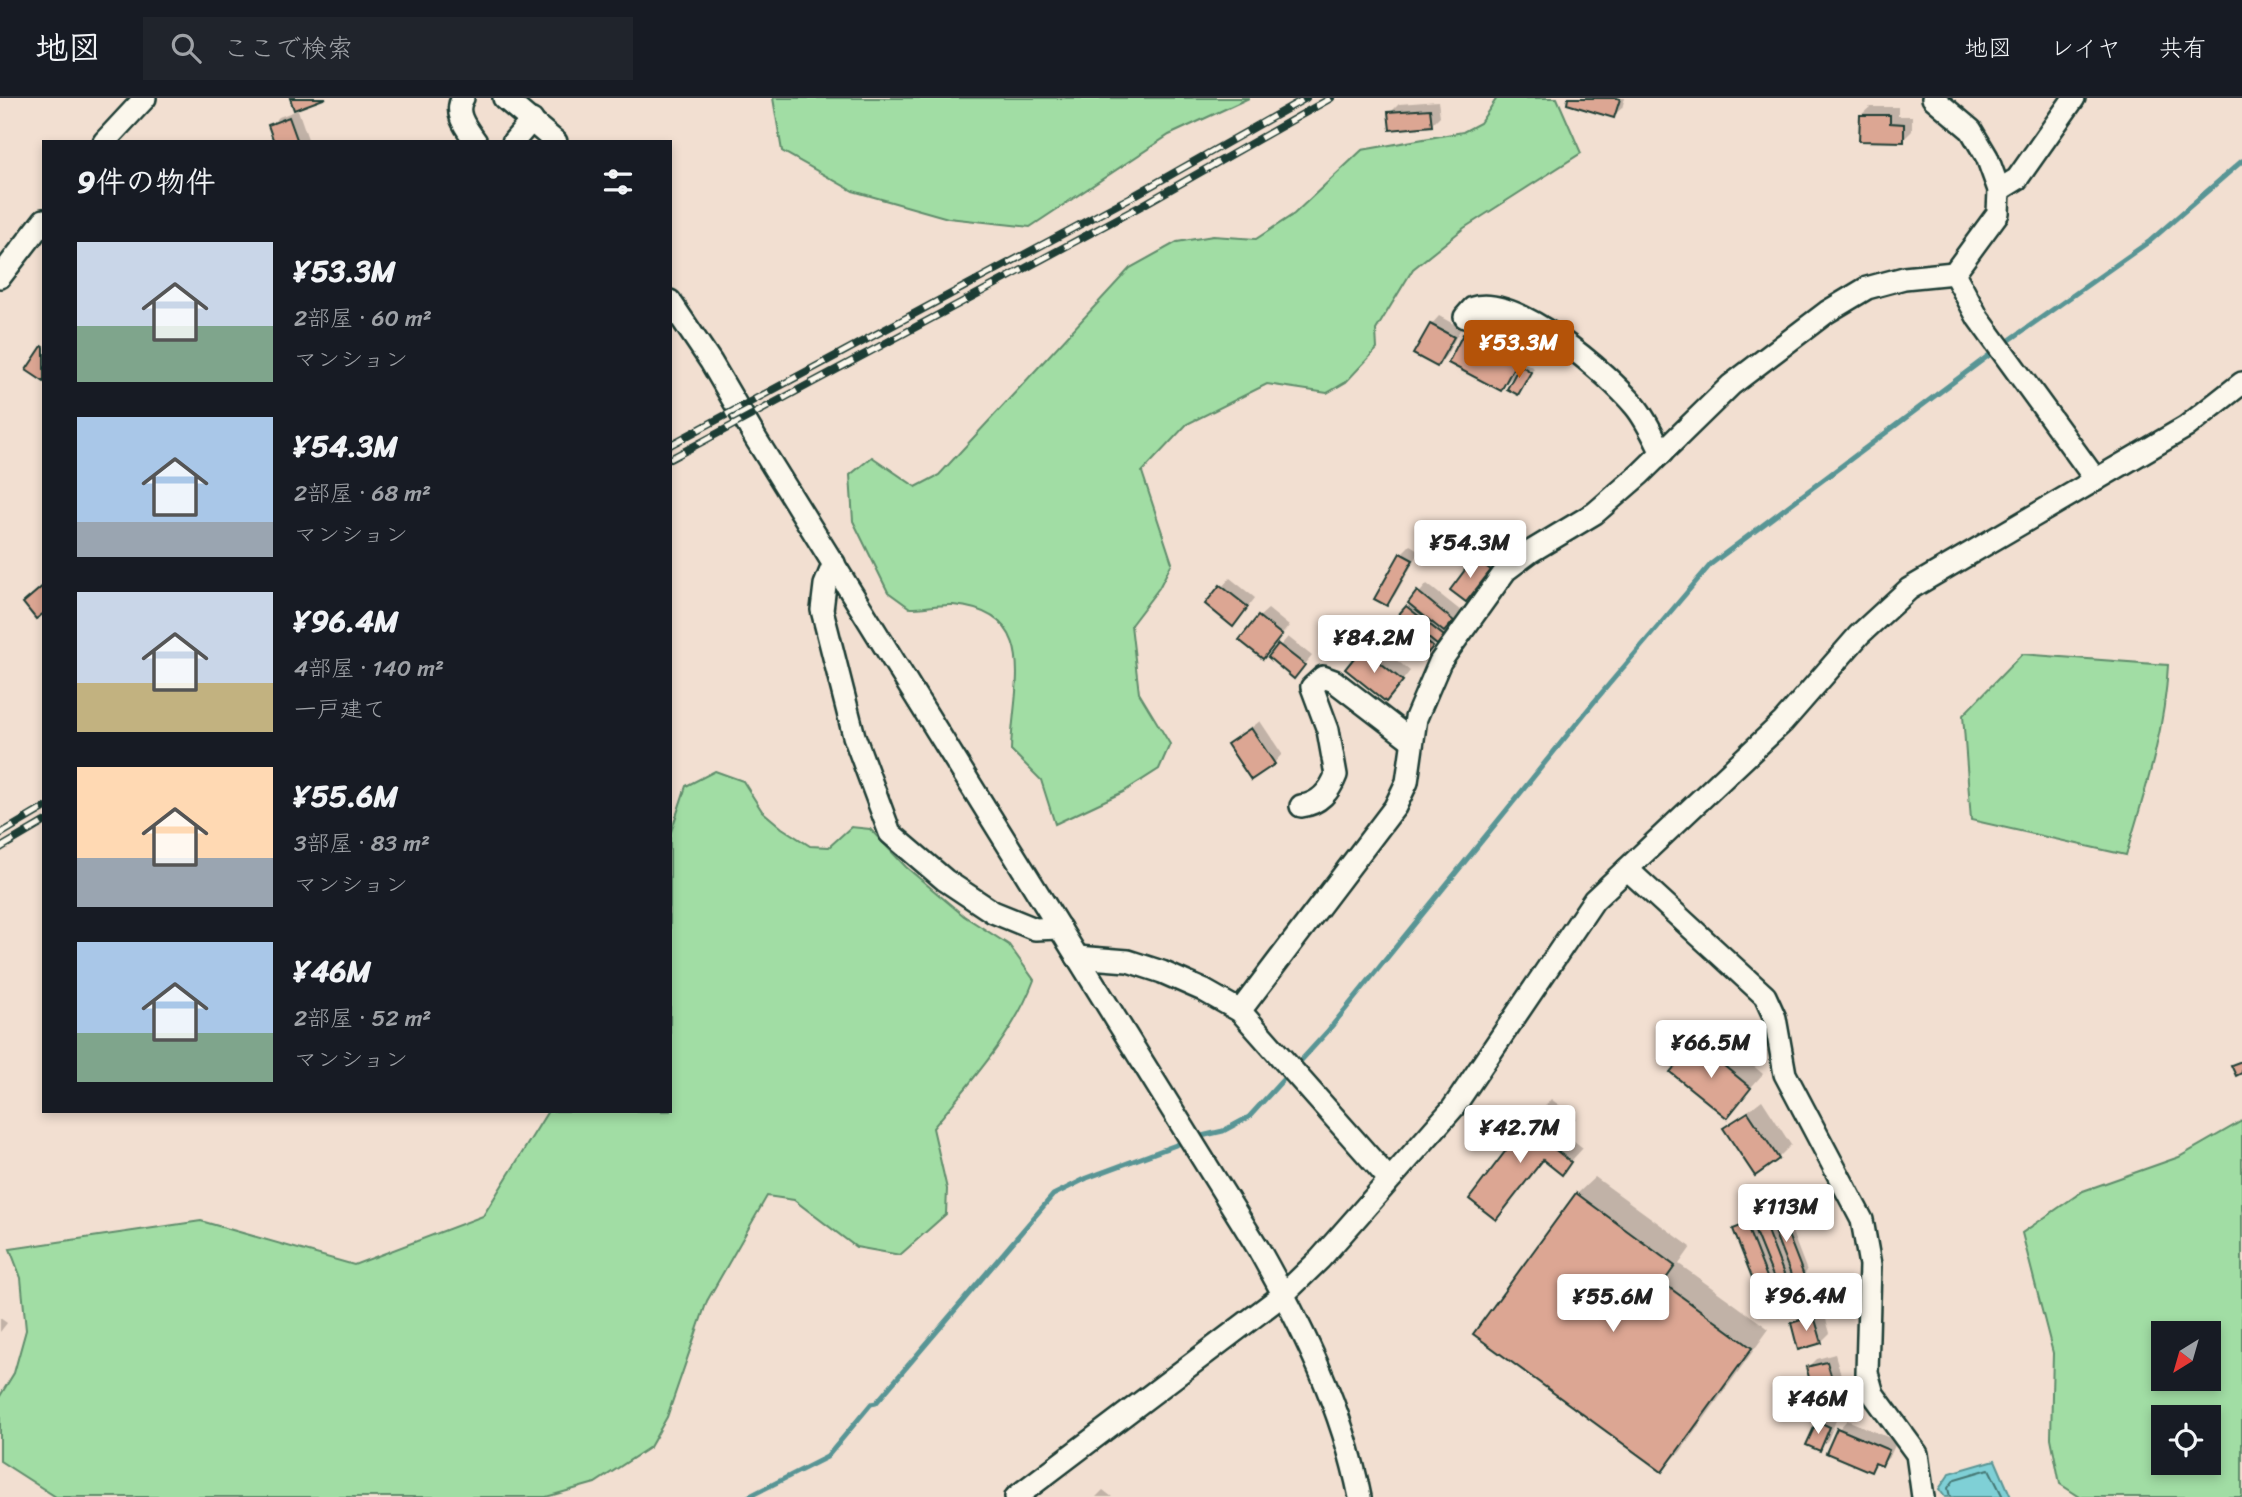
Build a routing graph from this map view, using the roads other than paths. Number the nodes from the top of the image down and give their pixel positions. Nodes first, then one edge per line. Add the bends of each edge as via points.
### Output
1 (145, 98) edge
2 (463, 98) edge
3 (1933, 98) edge
4 (2074, 98) edge
5 (520, 106) edge
6 (106, 140) edge
7 (476, 140) edge
8 (513, 140) edge
9 (554, 140) edge
10 (1999, 190) junction
11 (42, 222) edge
12 (1954, 273) junction
13 (0, 277) edge
14 (672, 305) edge
15 (1465, 317) dead end
16 (2242, 383) edge
17 (1662, 453) junction
18 (2096, 480) junction
19 (834, 563) junction
20 (1411, 740) junction
21 (1301, 806) dead end
22 (1627, 869) junction
23 (1060, 929) junction
24 (1077, 957) junction
25 (1240, 1011) junction
26 (1388, 1178) junction
27 (1284, 1294) junction
28 (1016, 1497) edge
29 (1360, 1497) edge
30 (1923, 1497) edge

1 - 6 street
2 - 7 street via 459,113
3 - 10 street via 1970,130 1987,157
4 - 10 street via 2017,179
5 - 8 street
5 - 9 street
10 - 12 street via 1998,213
11 - 13 street
12 - 17 street via 1904,278 1867,288 1827,312 1731,385
12 - 18 street via 1978,318
14 - 19 street
15 - 17 street via 1473,308 1495,306 1550,332 1634,405
16 - 18 street via 2186,427
17 - 20 street via 1595,513 1506,570 1440,662
18 - 22 street via 1909,589 1859,635 1783,722
19 - 23 street
19 - 23 street via 822,610 854,736 890,833 945,880 993,912 1035,929
20 - 21 street via 1334,681 1323,677 1316,681 1313,697 1328,730 1336,775 1323,797
20 - 25 street via 1407,782 1395,807
22 - 26 street via 1594,900 1453,1108
22 - 30 street via 1765,996 1775,1018 1784,1074 1862,1220 1870,1265 1867,1373 1873,1394 1917,1454
23 - 24 street
24 - 25 street via 1128,961 1150,968
24 - 27 street
25 - 26 street
26 - 27 street
27 - 28 street
27 - 29 street via 1333,1399

